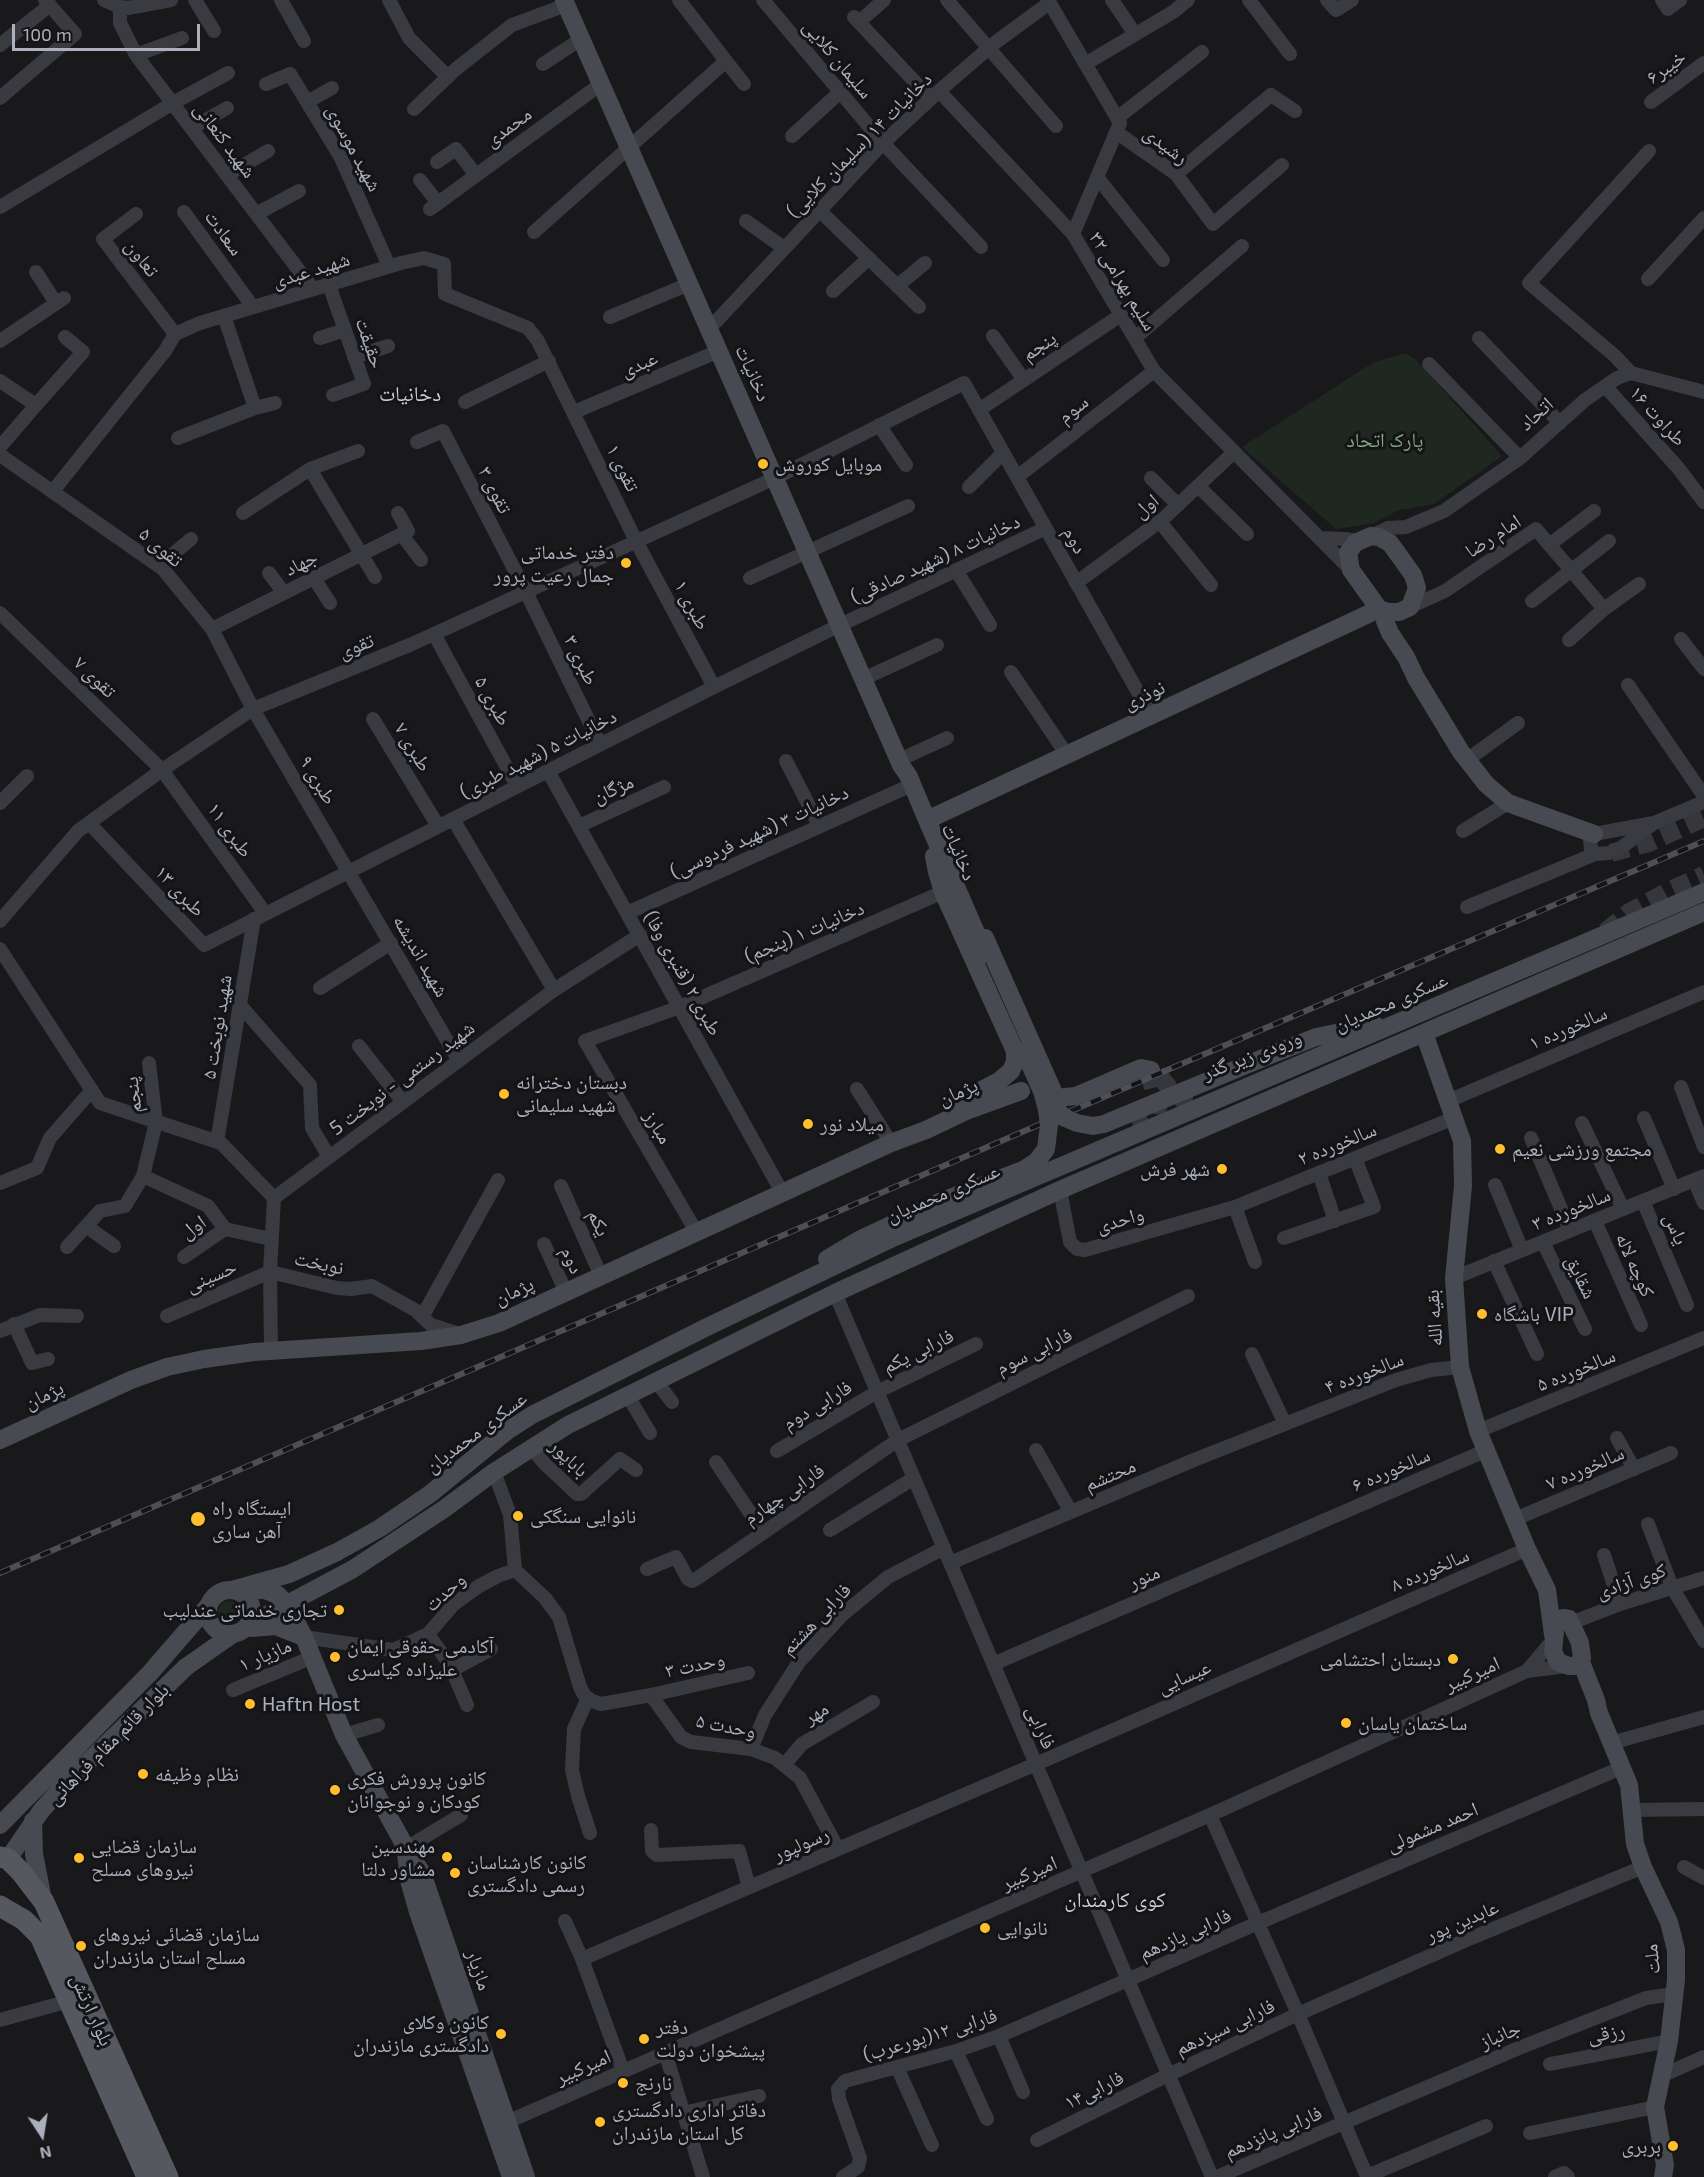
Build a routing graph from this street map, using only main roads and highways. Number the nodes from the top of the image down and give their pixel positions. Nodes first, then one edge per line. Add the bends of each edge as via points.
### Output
1 (565, 3) edge
2 (1410, 608) junction
3 (1381, 610) junction
4 (1406, 657) junction
5 (900, 763) junction
6 (927, 820) junction
7 (1594, 834) road end
8 (936, 847) junction
9 (1704, 892) edge
10 (1704, 912) edge
11 (1412, 1017) junction
12 (1424, 1033) junction
13 (1324, 1055) junction
14 (1151, 1070) dead end
15 (1021, 1091) dead end
16 (1049, 1094) junction
17 (1196, 1100) dead end
18 (1124, 1132) tunnel mouth
19 (896, 1141) junction
20 (895, 1237) junction
21 (826, 1271) junction
22 (784, 1290) junction
23 (835, 1293) junction
24 (0, 1440) edge
25 (1547, 1590) junction
26 (235, 1591) junction
27 (209, 1605) junction
28 (287, 1605) junction
29 (1570, 1621) junction
30 (242, 1630) junction
31 (304, 1637) junction
32 (1553, 1638) junction
33 (1573, 1665) junction
34 (33, 1821) junction
35 (0, 1825) edge
36 (3, 1862) edge
37 (418, 1887) junction
38 (44, 1902) junction
39 (0, 1906) edge
40 (147, 2177) edge
41 (168, 2177) edge
42 (511, 2177) edge
43 (526, 2177) edge
44 (1663, 2177) edge

1 - 5 main road, دخانیات
2 - 3 main road via 1399,612
2 - 3 main road via 1417,588 1413,574 1389,543 1378,537 1365,538 1348,553 1348,560 1351,570
2 - 4 main road via 1402,631
3 - 4 main road
3 - 6 main road, نوذری
4 - 7 main road via 1467,760 1486,784 1508,803
5 - 6 main road, دخانیات
5 - 8 main road, دخانیات via 906,787
6 - 8 main road, دخانیات
8 - 16 main road, دخانیات, bridge via 1024,1051
8 - 16 main road via 953,866
8 - 19 main road via 937,872 944,892 1015,1051 1015,1062 999,1082 912,1126
9 - 11 main road, عسکری محمدیان
10 - 12 main road, عسکری محمدیان
11 - 13 main road, عسکری محمدیان
11 - 16 main road, bridge via 1316,1037 1104,1124 1093,1126 1063,1117
12 - 23 main road, عسکری محمدیان via 1060,1190
12 - 25 main road, بقیه الله via 1462,1141 1463,1186 1454,1278 1460,1367 1478,1431
13 - 17 main road, ورودی زیر گذر via 1313,1052
13 - 20 main road, عسکری محمدیان
14 - 16 main road via 1141,1068 1076,1096
15 - 19 main road, پژمان
16 - 22 main road, bridge via 1046,1149 1037,1161 858,1240
18 - 20 main road via 913,1222
19 - 24 main road, پژمان via 500,1323 461,1335 421,1341 271,1350 166,1367
20 - 21 main road, عسکری محمدیان
21 - 22 main road, عسکری محمدیان
21 - 23 main road
22 - 26 main road, عسکری محمدیان via 532,1415 430,1494 337,1552 289,1574
23 - 28 main road, عسکری محمدیان via 568,1425 354,1569
25 - 29 main road
25 - 32 main road
26 - 27 main road via 221,1592
26 - 28 main road via 265,1590 278,1595
26 - 30 main road via 251,1607 252,1614
27 - 30 main road via 208,1616 222,1633
27 - 35 main road, بلوار قائم مقام فراهانی via 150,1674
28 - 30 main road, عسکری محمدیان
28 - 31 main road, مازیار
29 - 32 main road via 1563,1618 1556,1622
29 - 33 main road via 1582,1654
30 - 31 main road via 276,1626
30 - 34 main road, بلوار قائم مقام فراهانی via 186,1667 65,1784
31 - 37 main road, مازیار via 344,1735 422,1873
32 - 33 main road, ملت via 1556,1659
33 - 44 main road, ملت via 1599,1713 1629,1785 1635,1844 1670,1922 1676,1950 1669,2041 1655,2106 1665,2165
34 - 36 main road, بلوار قائم مقام فراهانی
34 - 38 main road via 34,1854
36 - 38 main road, بلوار ارتش via 32,1884
37 - 42 main road, مازیار via 418,1912
37 - 43 main road, مازیار
38 - 41 main road, بلوار ارتش
39 - 40 main road, بلوار ارتش via 24,1920 40,1936

